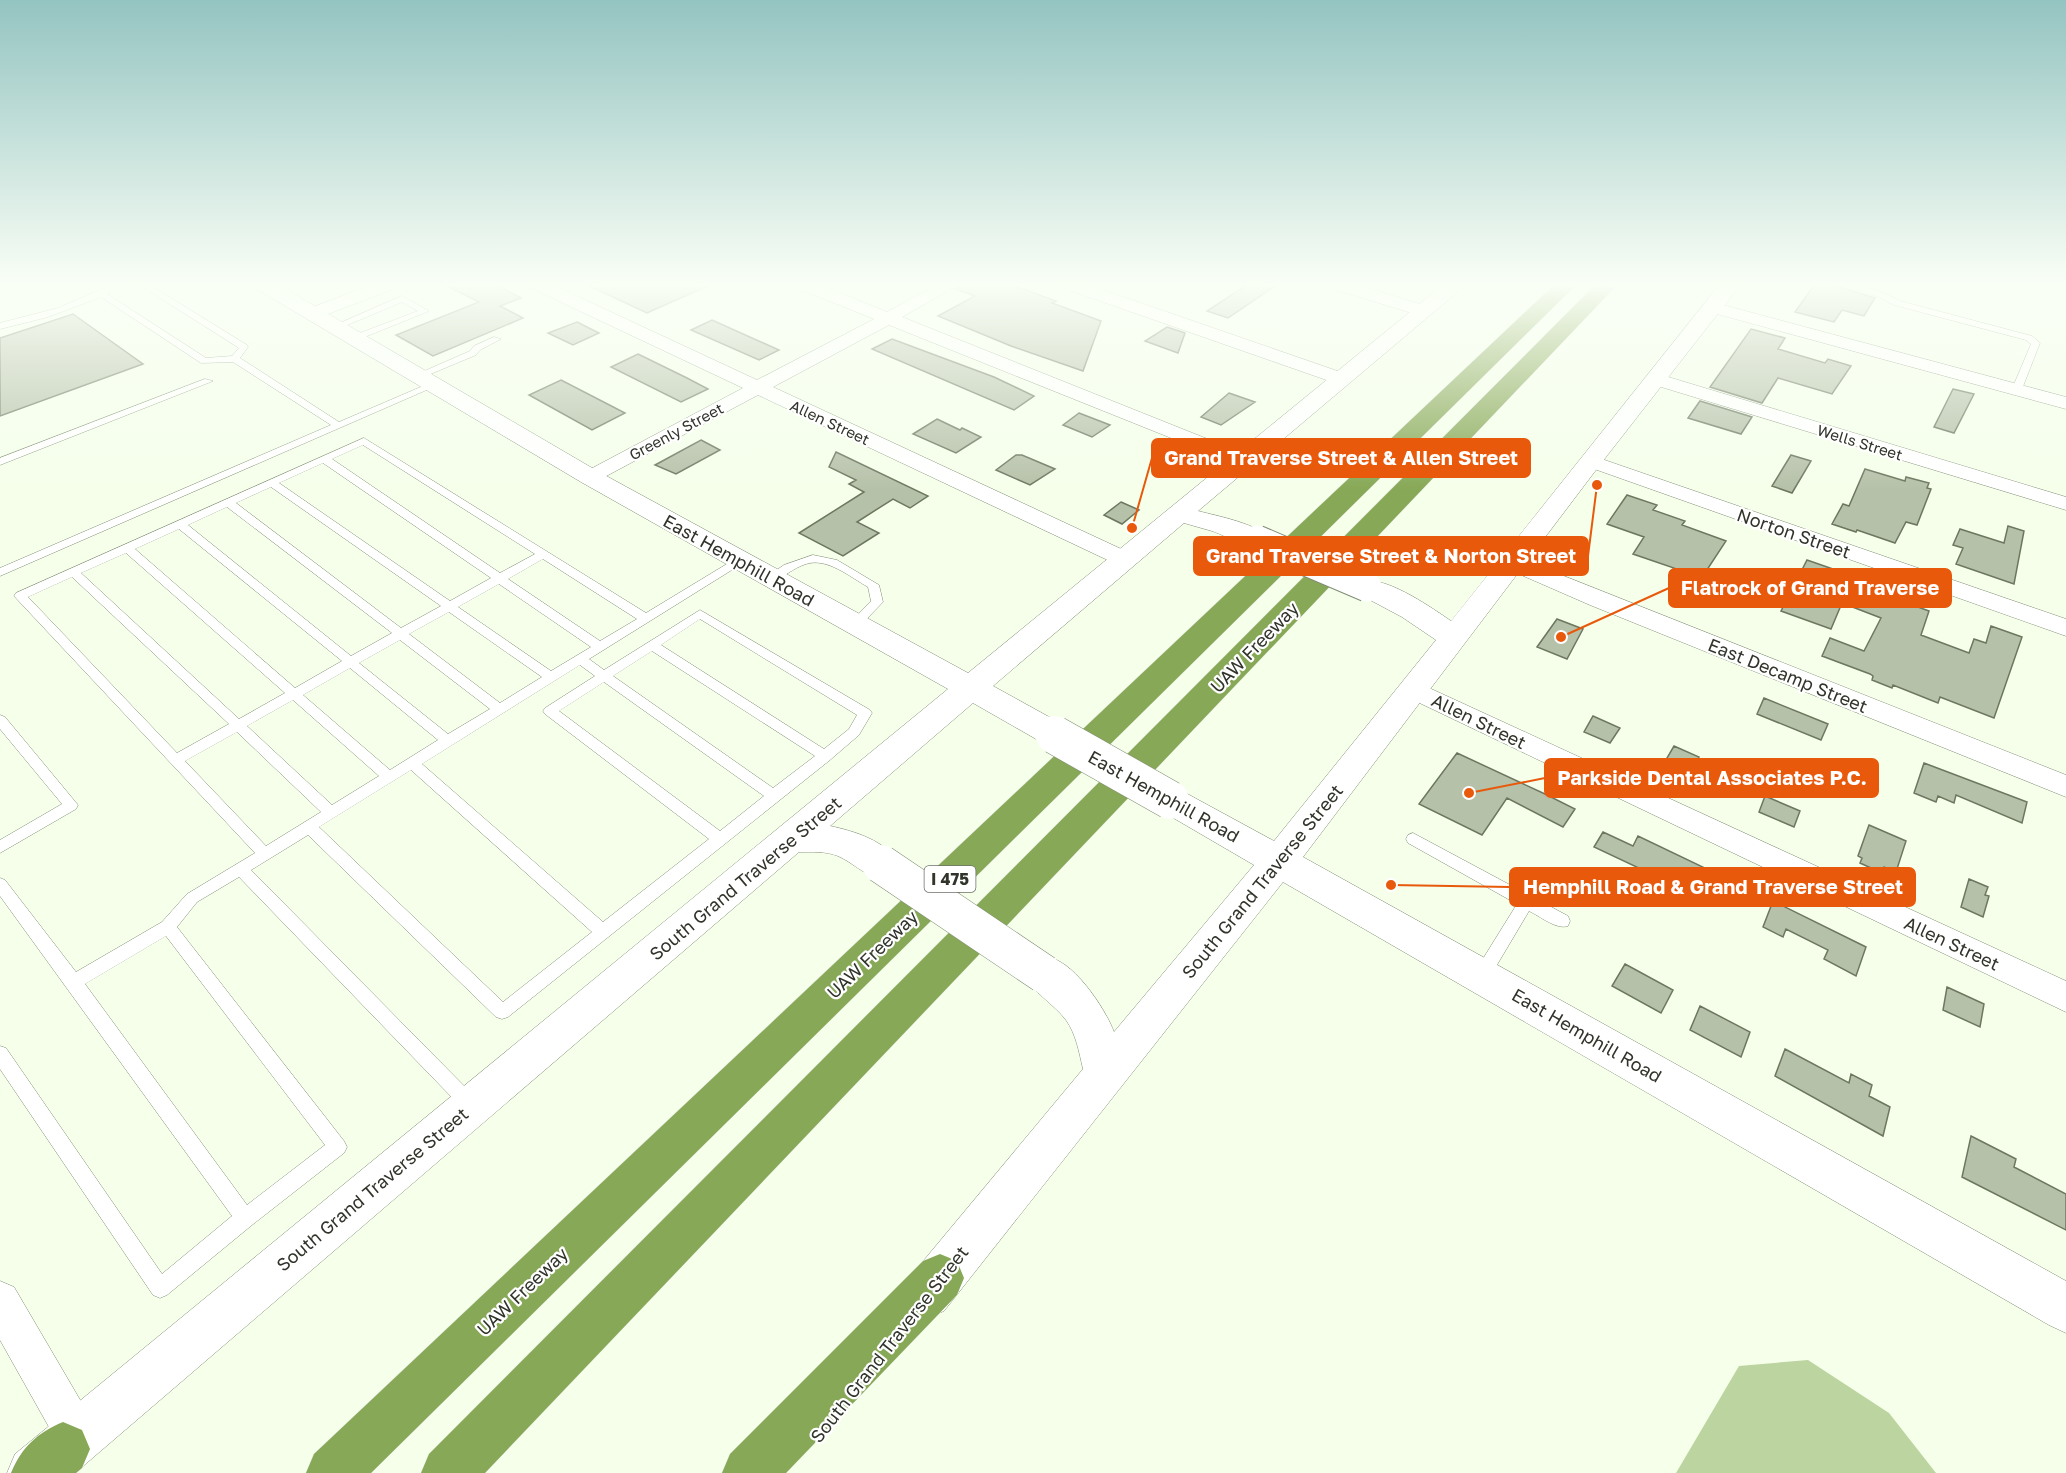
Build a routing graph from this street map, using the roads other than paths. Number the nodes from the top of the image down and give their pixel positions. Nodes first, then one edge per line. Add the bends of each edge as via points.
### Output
1 (190, 353) edge
2 (240, 353) edge
3 (379, 353) edge
4 (473, 353) edge
5 (683, 353) edge
6 (823, 353) edge
7 (975, 353) edge
8 (1267, 353) edge
9 (1374, 353) edge
10 (1496, 353) edge
11 (1541, 353) edge
12 (1676, 353) edge
13 (1882, 353) edge
14 (2032, 353) edge
15 (235, 359) junction
16 (1342, 379) junction
17 (1655, 379) junction
18 (425, 380) junction
19 (208, 381) dead end
20 (758, 388) junction
21 (2017, 389) junction
22 (2066, 403) edge
23 (339, 426) junction
24 (324, 459) junction
25 (1243, 460) junction
26 (1590, 461) junction
27 (0, 462) edge
28 (590, 477) junction
29 (272, 482) junction
30 (228, 502) junction
31 (2066, 504) edge
32 (1179, 514) junction
33 (180, 524) junction
34 (127, 548) junction
35 (543, 554) junction
36 (1124, 559) junction
37 (739, 561) junction
38 (1511, 562) junction
39 (74, 572) junction
40 (0, 573) edge
41 (500, 578) junction
42 (771, 578) junction
43 (451, 607) junction
44 (646, 619) junction
45 (854, 625) junction
46 (2066, 628) edge
47 (401, 634) junction
48 (1453, 638) junction
49 (652, 645) junction
50 (600, 646) junction
51 (580, 659) junction
52 (351, 663) junction
53 (604, 676) junction
54 (551, 677) junction
55 (972, 688) junction
56 (1414, 690) junction
57 (296, 695) junction
58 (499, 710) junction
59 (0, 720) edge
60 (239, 727) junction
61 (447, 741) junction
62 (825, 756) junction
63 (176, 760) junction
64 (413, 764) junction
65 (390, 778) junction
66 (2066, 786) edge
67 (774, 796) junction
68 (332, 813) junction
69 (309, 827) junction
70 (793, 838) junction
71 (720, 839) junction
72 (1413, 839) dead end
73 (0, 847) edge
74 (265, 854) junction
75 (1279, 861) junction
76 (240, 869) junction
77 (0, 884) edge
78 (1527, 901) junction
79 (1562, 921) dead end
80 (168, 927) junction
81 (603, 932) junction
82 (1482, 975) junction
83 (74, 982) junction
84 (2066, 997) edge
85 (0, 1054) edge
86 (1106, 1075) junction
87 (471, 1106) junction
88 (245, 1218) junction
89 (940, 1278) junction
90 (0, 1301) edge
91 (2066, 1308) edge
92 (53, 1458) edge
93 (333, 1473) edge
94 (448, 1473) edge
95 (749, 1473) edge
96 (786, 1473) edge

1 - 15 lane via 204,362
2 - 15 lane
3 - 18 main road, East Hemphill Road
4 - 18 lane
5 - 20 street, Allen Street
6 - 20 street, Greenly Street
7 - 25 street
8 - 16 street
9 - 16 main road, South Grand Traverse Street
10 - 93 highway, UAW Freeway / I 475
11 - 94 highway, UAW Freeway
12 - 17 main road, South Grand Traverse Street
13 - 21 street
14 - 21 lane
15 - 23 lane
16 - 25 main road, South Grand Traverse Street
17 - 26 main road, South Grand Traverse Street
17 - 31 street, Wells Street
18 - 23 lane
18 - 28 main road, East Hemphill Road
19 - 27 lane
20 - 28 street, Greenly Street
20 - 36 street, Allen Street
21 - 22 street
23 - 40 lane
24 - 29 lane
24 - 35 lane via 364,441
24 - 41 lane
25 - 32 main road, South Grand Traverse Street
26 - 38 main road, South Grand Traverse Street
26 - 46 street, Norton Street
28 - 37 main road, East Hemphill Road
29 - 30 lane
29 - 43 lane
30 - 33 lane
30 - 47 lane
32 - 36 main road, South Grand Traverse Street
32 - 48 main road, bridge via 1221,525 1398,600
33 - 34 lane
33 - 52 lane
34 - 39 lane
34 - 57 lane
35 - 41 lane
35 - 44 lane
36 - 55 main road, South Grand Traverse Street
37 - 42 main road, East Hemphill Road
37 - 44 lane
38 - 48 main road, South Grand Traverse Street
38 - 66 street, East Decamp Street
39 - 60 lane
39 - 63 lane via 20,596
41 - 43 lane
41 - 50 lane
42 - 45 main road, East Hemphill Road
42 - 45 lane via 806,558 821,557 873,585 878,602
43 - 47 lane
43 - 54 lane
44 - 50 lane
45 - 55 main road, East Hemphill Road
47 - 52 lane
47 - 58 lane
48 - 56 main road, South Grand Traverse Street
49 - 53 lane
49 - 62 lane
49 - 62 lane via 700,614 865,713 854,732
50 - 51 lane
51 - 53 lane
51 - 54 lane
52 - 57 lane
52 - 61 lane
53 - 67 lane
53 - 71 lane via 550,711
54 - 58 lane
55 - 70 main road, South Grand Traverse Street
55 - 75 main road, East Hemphill Road, bridge
56 - 75 main road, South Grand Traverse Street
56 - 84 street, Allen Street
57 - 60 lane
57 - 65 lane
58 - 61 lane
59 - 73 lane via 71,805
60 - 63 lane
60 - 68 lane
61 - 64 lane
62 - 67 lane
63 - 74 lane
64 - 65 lane
64 - 81 lane
65 - 68 lane
67 - 71 lane
68 - 69 lane
69 - 74 lane
69 - 81 lane via 502,1012
70 - 86 main road, bridge via 846,842 1044,974 1069,993 1089,1018
70 - 87 main road, South Grand Traverse Street
71 - 81 lane
72 - 78 lane
74 - 76 lane
75 - 82 main road, East Hemphill Road
75 - 86 main road, South Grand Traverse Street
76 - 80 lane via 192,898
76 - 87 lane
77 - 83 lane
78 - 79 lane
78 - 82 lane
80 - 83 lane
80 - 88 lane via 338,1148
82 - 91 main road, East Hemphill Road
83 - 88 lane
85 - 88 lane via 160,1288
86 - 89 main road, South Grand Traverse Street
87 - 92 main road, South Grand Traverse Street
89 - 95 highway
89 - 96 main road, South Grand Traverse Street
90 - 92 street

